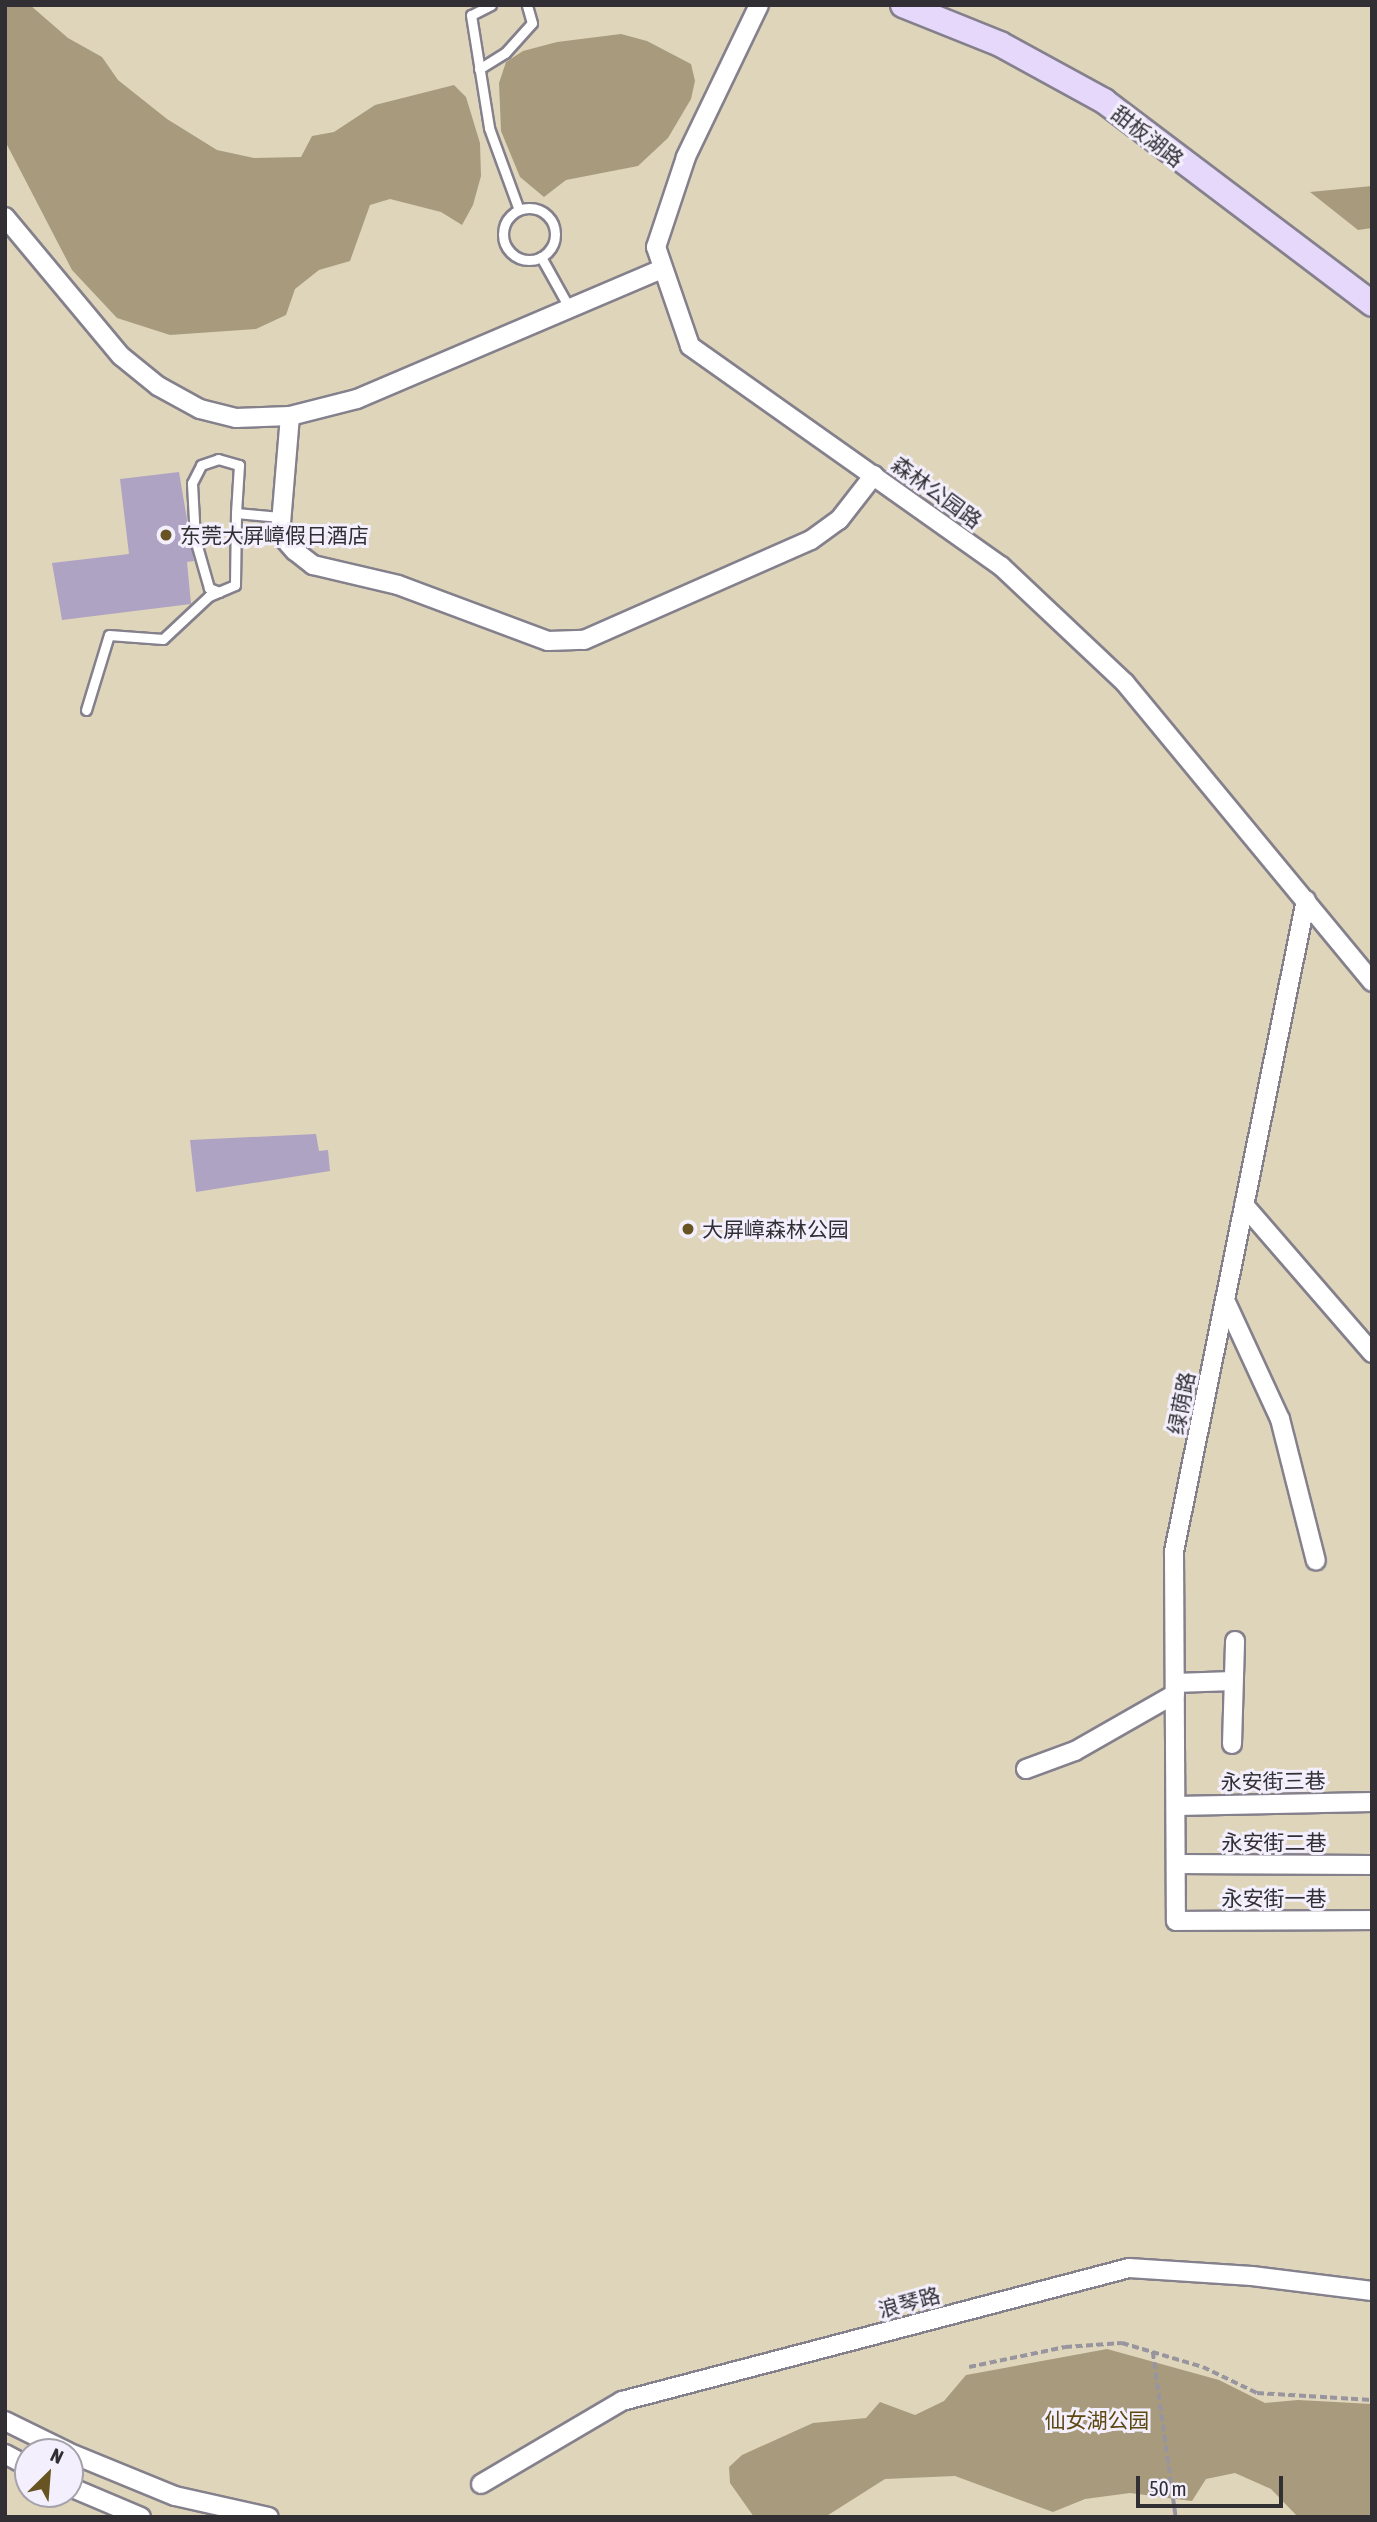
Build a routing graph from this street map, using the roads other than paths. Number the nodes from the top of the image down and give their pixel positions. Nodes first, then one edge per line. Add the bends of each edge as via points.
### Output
1 (491, 5) edge
2 (527, 5) edge
3 (758, 5) edge
4 (903, 5) edge
5 (479, 69) junction
6 (519, 210) junction
7 (5, 217) edge
8 (541, 257) junction
9 (662, 270) junction
10 (1372, 304) edge
11 (570, 309) junction
12 (290, 416) junction
13 (874, 475) junction
14 (236, 513) junction
15 (280, 517) junction
16 (219, 592) junction
17 (86, 710) dead end
18 (1306, 900) junction
19 (1372, 982) edge
20 (1244, 1205) junction
21 (1225, 1300) junction
22 (1372, 1353) edge
23 (1316, 1561) dead end
24 (1235, 1641) dead end
25 (1233, 1681) junction
26 (1175, 1688) junction
27 (1232, 1744) dead end
28 (1026, 1769) dead end
29 (1372, 1802) edge
30 (1176, 1805) junction
31 (1176, 1864) junction
32 (1372, 1865) edge
33 (1372, 1920) edge
34 (1176, 1921) joint
35 (1372, 2291) edge
36 (5, 2421) edge
37 (40, 2438) edge
38 (84, 2458) edge
39 (481, 2484) dead end
40 (84, 2493) edge
41 (141, 2517) edge
42 (269, 2517) edge

1 - 5 lane via 471,15
2 - 5 lane via 532,23 505,53
3 - 9 street, 森林公园路 via 686,157 656,247
4 - 10 street, 甜板湖路 via 1000,44 1104,102
5 - 6 lane via 489,128
6 - 8 lane via 542,211 554,224 554,242
6 - 8 lane via 504,228 507,246 520,257
7 - 12 street via 121,356 158,386 200,409 236,418
8 - 11 lane
9 - 11 street
9 - 13 street, 森林公园路 via 690,346
11 - 12 street via 357,399
12 - 15 street
13 - 15 street via 839,520 811,540 584,640 548,640 398,585 313,565 280,534
13 - 18 street, 森林公园路 via 1001,566 1125,683
14 - 15 lane
14 - 16 lane via 235,585
14 - 16 lane via 239,465 218,459 201,465 192,483 195,539 209,588
16 - 17 lane via 163,639 109,635
18 - 19 street, 森林公园路
18 - 20 street, 绿荫路
20 - 21 street, 绿荫路
20 - 22 street
21 - 23 street via 1280,1419
21 - 26 street, 绿荫路 via 1174,1552
24 - 25 street
25 - 26 street
25 - 27 street
26 - 28 street via 1075,1751
26 - 30 street, 绿荫路
29 - 30 street, 永安街三巷
30 - 31 street, 绿荫路
31 - 32 street, 永安街二巷
31 - 34 street, 绿荫路
33 - 34 street, 永安街一巷
35 - 39 street, 浪琴路 via 1129,2268 622,2401
36 - 37 street
38 - 42 street via 175,2496
40 - 41 street

